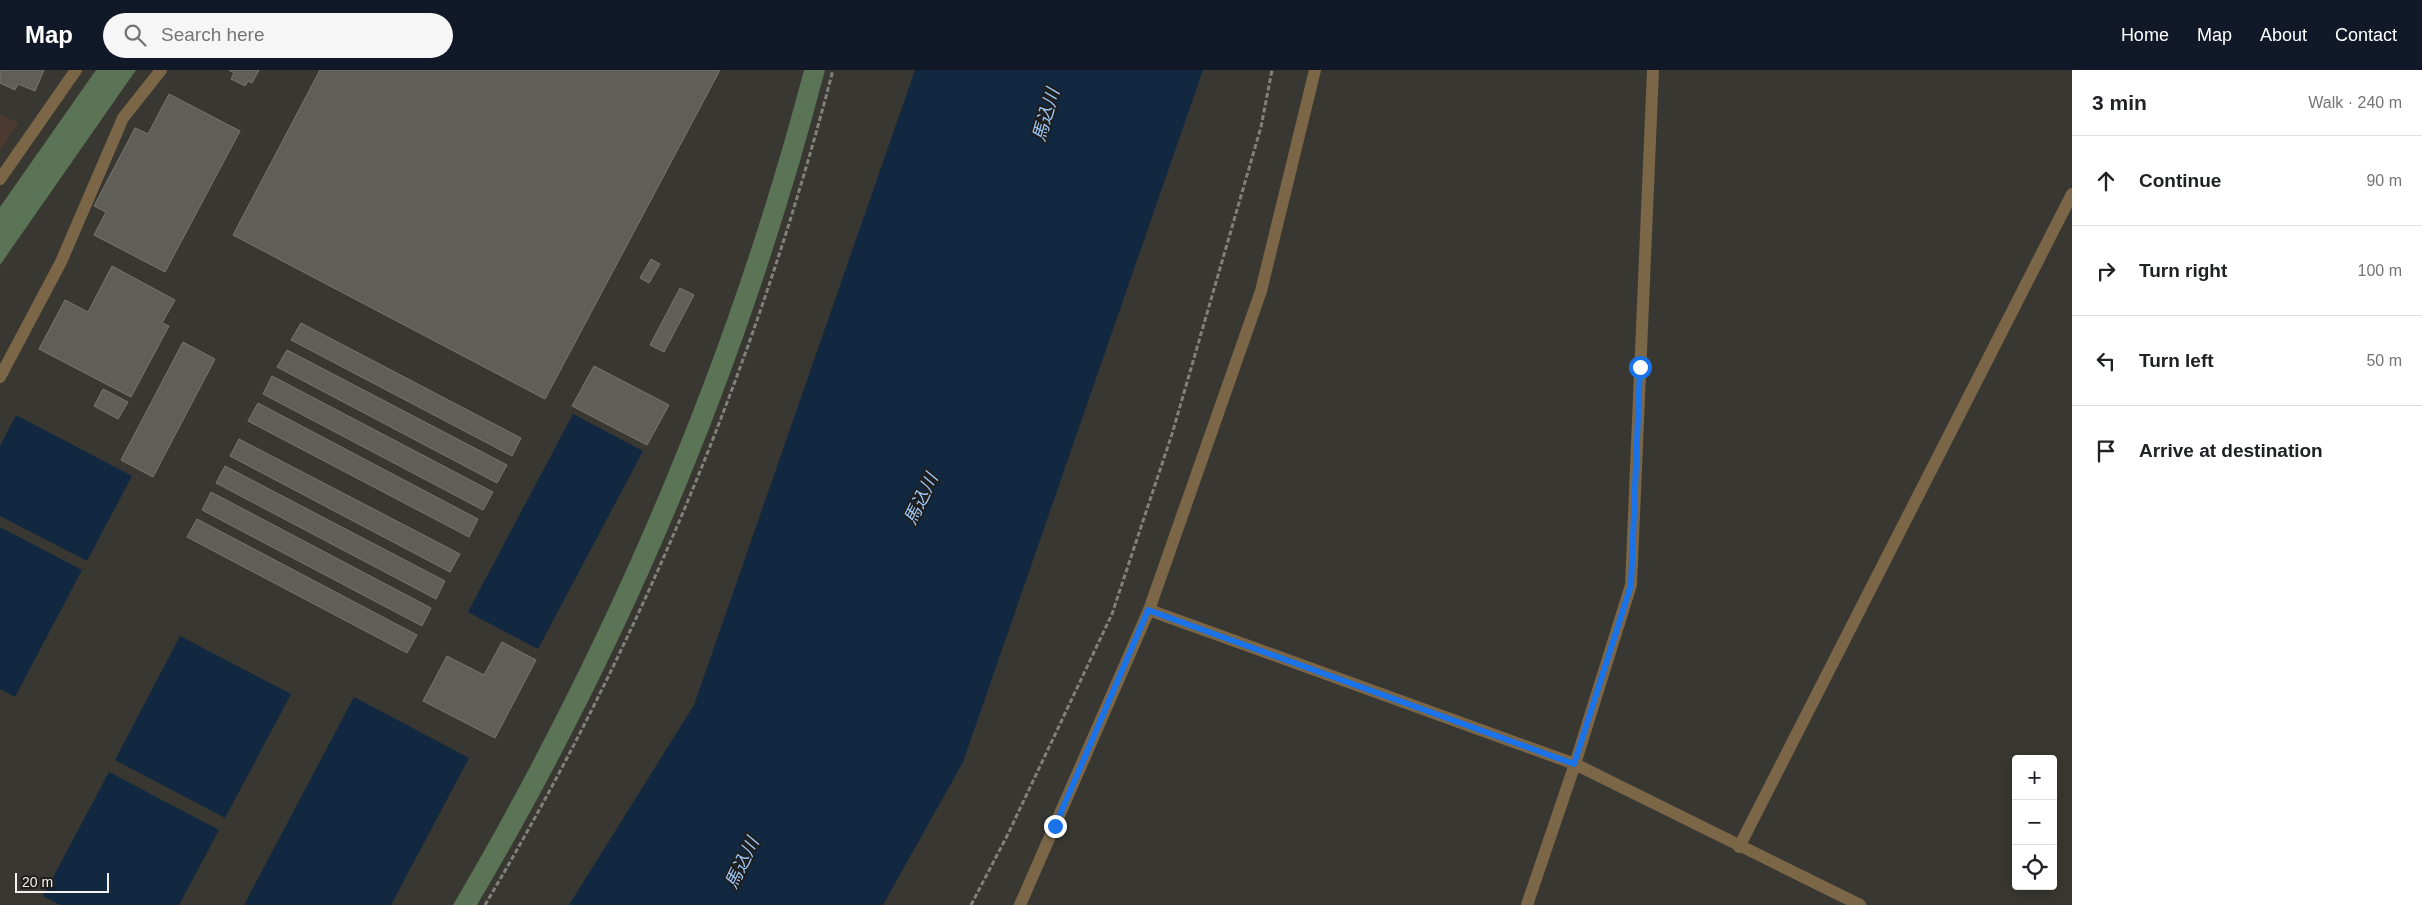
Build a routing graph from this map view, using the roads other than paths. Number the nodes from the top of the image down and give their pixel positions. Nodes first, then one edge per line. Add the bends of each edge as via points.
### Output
1 (76, 70) edge
2 (161, 70) edge
3 (1315, 70) edge
4 (1653, 70) edge
5 (0, 179) edge
6 (2072, 194) edge
7 (0, 377) edge
8 (1148, 610) junction
9 (1574, 764) junction
10 (1739, 847) junction
11 (1020, 905) edge
12 (1527, 905) edge
13 (1860, 905) edge

1 - 5 street
2 - 7 street via 123,118 61,262
3 - 8 street via 1261,291
4 - 9 street via 1631,585
6 - 10 street
8 - 9 street
8 - 11 street
9 - 10 street
9 - 12 street
10 - 13 street

